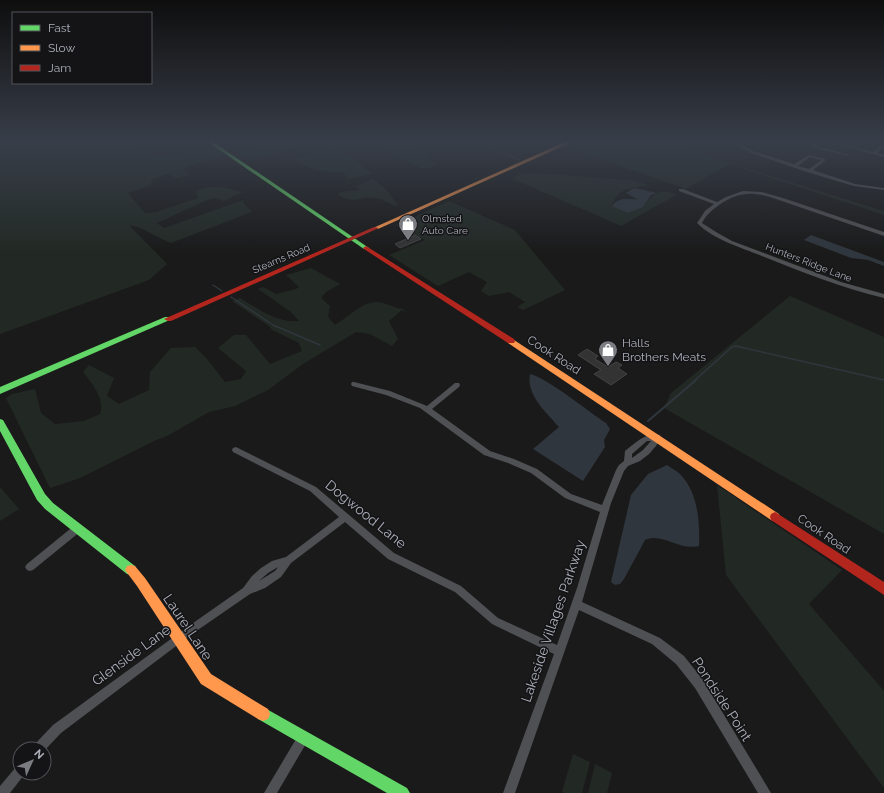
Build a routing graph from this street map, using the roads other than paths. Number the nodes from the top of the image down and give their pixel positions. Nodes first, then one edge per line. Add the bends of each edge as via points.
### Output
1 (265, 179) edge
2 (485, 179) edge
3 (835, 179) edge
4 (681, 190) dead end
5 (884, 190) edge
6 (718, 204) junction
7 (884, 234) edge
8 (353, 239) junction
9 (884, 296) edge
10 (354, 384) dead end
11 (458, 385) dead end
12 (0, 391) edge
13 (428, 409) junction
14 (0, 422) edge
15 (657, 437) junction
16 (236, 450) dead end
17 (605, 510) junction
18 (345, 517) junction
19 (78, 528) junction
20 (30, 567) dead end
21 (884, 589) edge
22 (576, 604) junction
23 (178, 639) junction
24 (558, 651) junction
25 (303, 738) junction
26 (46, 741) edge
27 (12, 781) edge
28 (2, 793) edge
29 (270, 793) edge
30 (402, 793) edge
31 (509, 793) edge
32 (765, 793) edge

1 - 8 street, Cook Road
2 - 8 street, Stearns Road
3 - 5 street
4 - 6 street
6 - 7 street via 732,196 749,192 774,197
6 - 9 street, Hunters Ridge Lane via 706,211 699,223 728,240 848,288
8 - 12 street, Stearns Road
8 - 15 street, Cook Road
10 - 13 street via 388,393
11 - 13 street
13 - 17 street via 487,453 534,472 568,496
14 - 19 street, Laurel Lane via 42,497 49,506
15 - 17 street, Lakeside Villages Parkway via 654,445 621,468
15 - 21 street, Cook Road
16 - 18 street, Dogwood Lane via 313,490
17 - 22 street, Lakeside Villages Parkway
18 - 23 street, Glenside Lane via 288,560 278,574 262,586 247,591
18 - 24 street, Dogwood Lane via 391,556 458,589 495,621
19 - 20 street
19 - 23 street, Laurel Lane via 128,567 141,582
22 - 24 street, Lakeside Villages Parkway
22 - 32 street, Pondside Point via 656,641 680,660 699,684
23 - 25 street, Laurel Lane via 206,679
23 - 26 street, Glenside Lane via 57,729
24 - 31 street, Lakeside Villages Parkway
25 - 29 street
25 - 30 street, Laurel Lane
27 - 28 street

